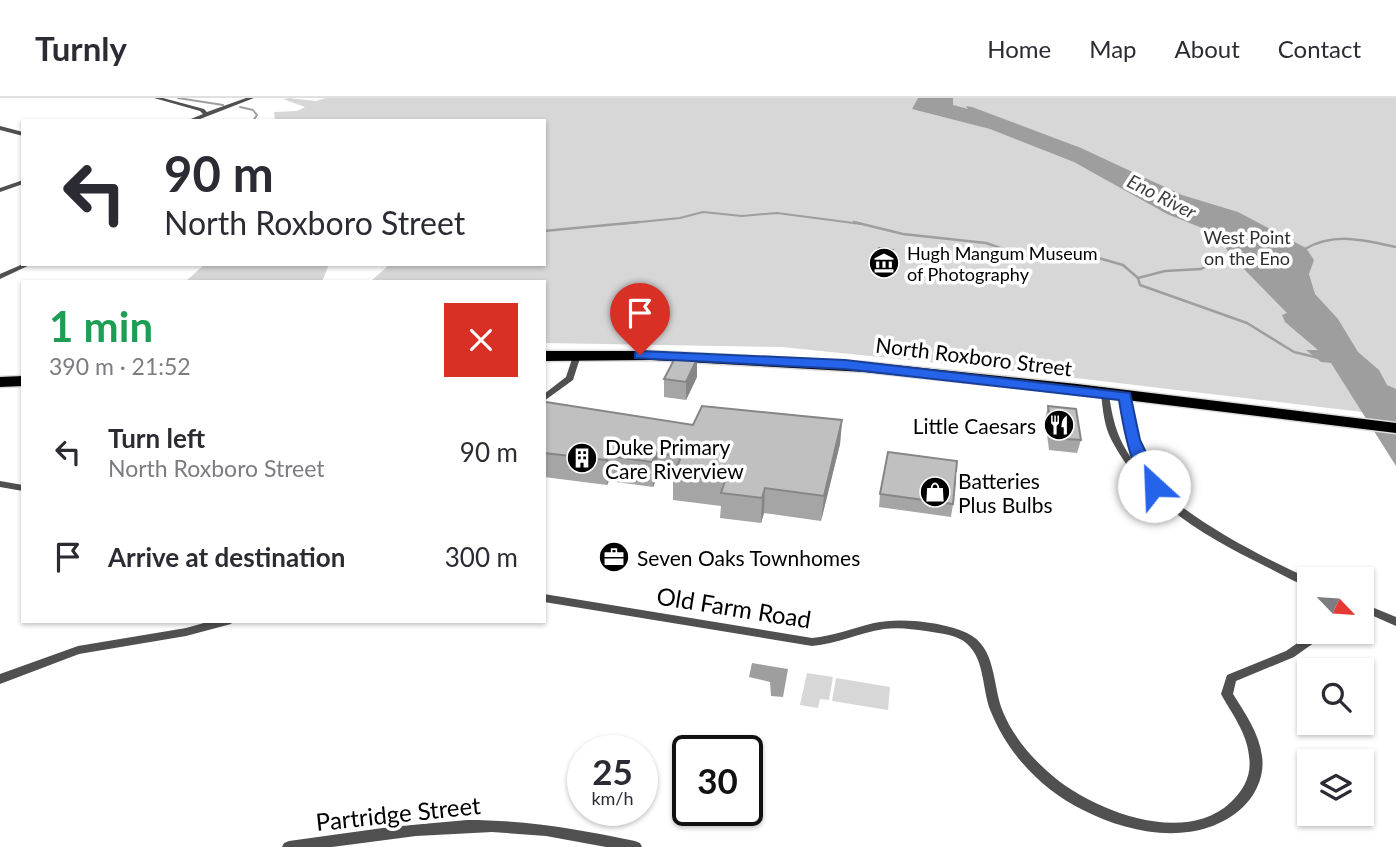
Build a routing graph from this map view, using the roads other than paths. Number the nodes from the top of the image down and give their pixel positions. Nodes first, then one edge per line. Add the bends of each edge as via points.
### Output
1 (157, 98) edge
2 (251, 98) edge
3 (206, 114) junction
4 (194, 119) edge
5 (0, 128) edge
6 (21, 133) edge
7 (21, 183) edge
8 (0, 190) edge
9 (25, 266) edge
10 (0, 277) edge
11 (577, 355) junction
12 (546, 356) edge
13 (21, 381) edge
14 (0, 382) edge
15 (1105, 394) junction
16 (546, 396) edge
17 (1125, 397) junction
18 (1396, 428) edge
19 (0, 484) edge
20 (1154, 486) junction
21 (21, 488) edge
22 (1297, 577) edge
23 (546, 598) edge
24 (1374, 612) edge
25 (1396, 622) edge
26 (220, 623) edge
27 (1304, 644) edge
28 (0, 679) edge
29 (289, 847) edge
30 (635, 847) edge

1 - 3 street
2 - 3 street
3 - 4 street
5 - 6 street
7 - 8 street
9 - 10 street
11 - 12 highway, North Roxboro Street
11 - 15 highway, North Roxboro Street via 845,365
11 - 16 street via 570,378
13 - 14 highway
15 - 17 highway, North Roxboro Street
15 - 20 street via 1116,440 1131,464
17 - 18 highway, North Roxboro Street
17 - 20 street via 1132,440
19 - 21 street
20 - 22 street via 1211,533
23 - 27 street, Old Farm Road via 812,642 896,624 947,630 967,638 984,653 991,694 1003,723 1038,770 1089,807 1153,827 1213,821 1238,805 1255,777 1255,751 1227,694 1227,684
24 - 25 street
26 - 28 street via 78,650
29 - 30 street, Partridge Street via 435,827 494,825

